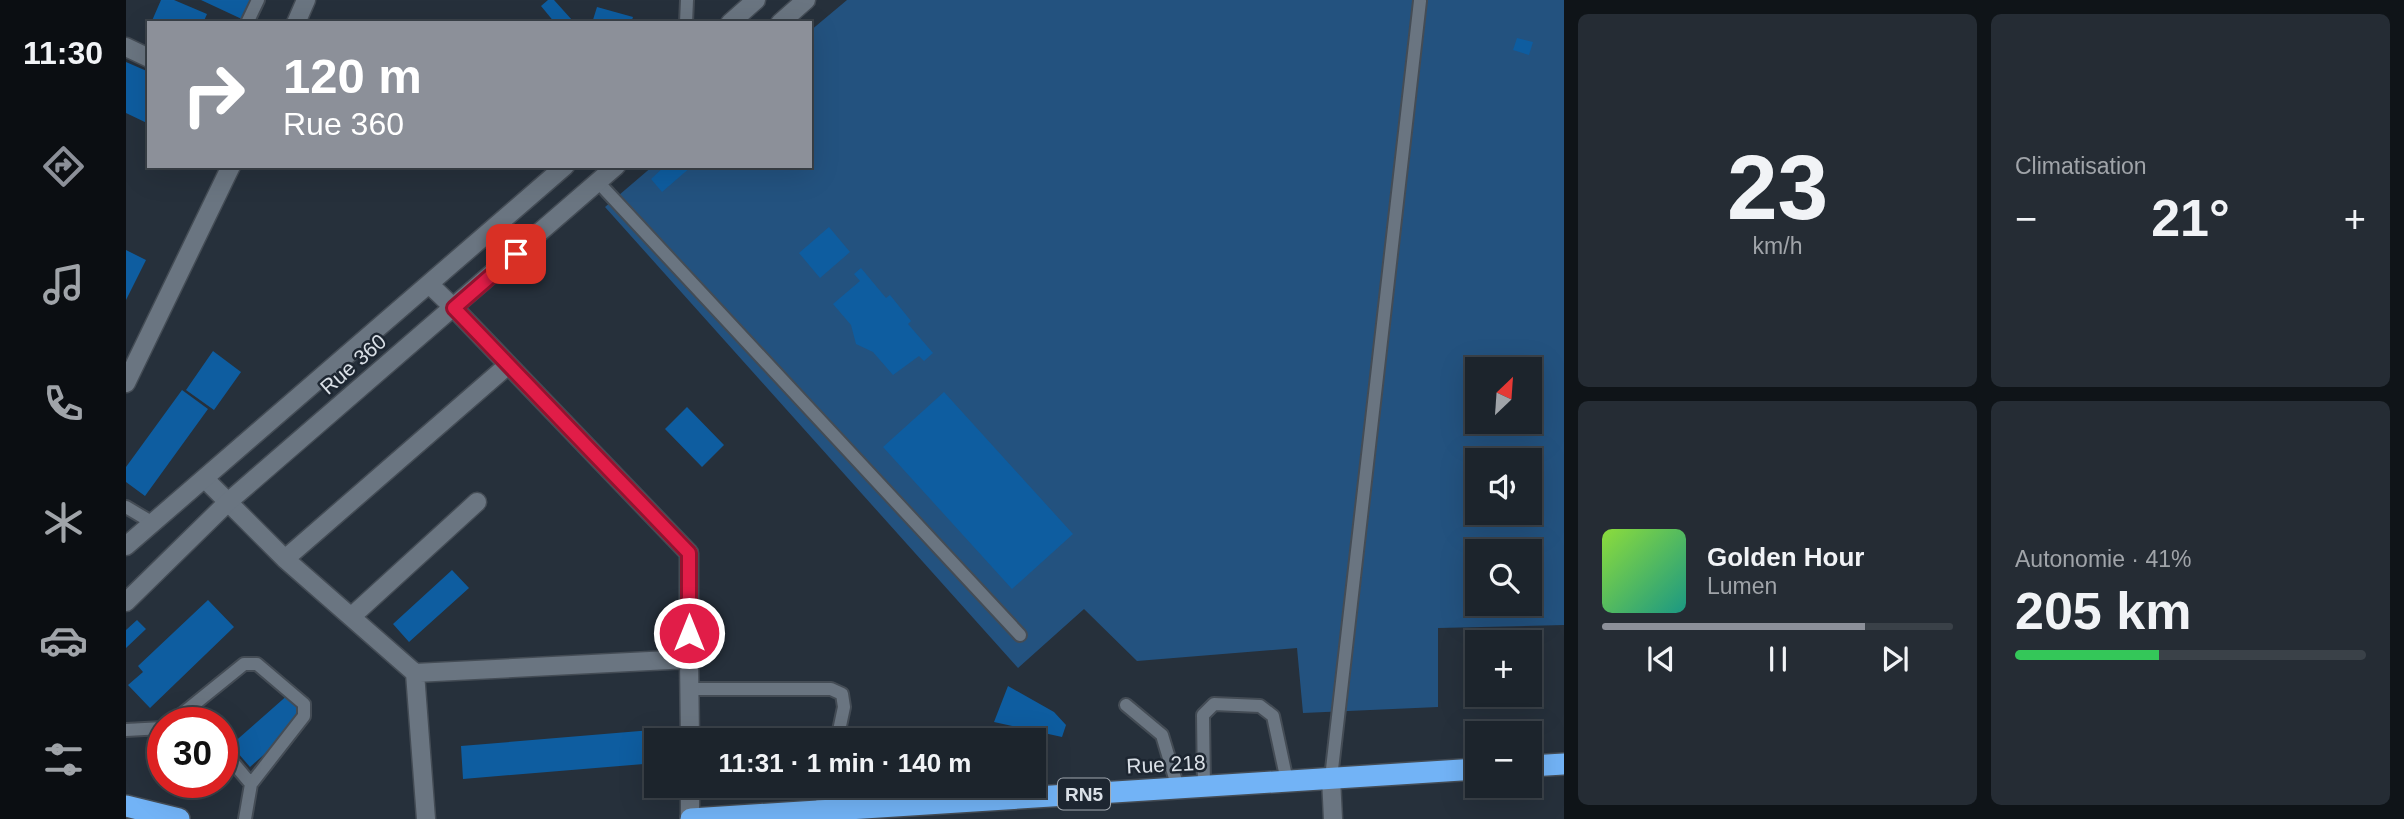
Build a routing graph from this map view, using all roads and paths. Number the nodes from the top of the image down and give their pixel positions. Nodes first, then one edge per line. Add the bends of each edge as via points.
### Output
1 (258, 0) edge
2 (306, 0) edge
3 (687, 0) edge
4 (757, 0) edge
5 (806, 0) edge
6 (1420, 1) edge
7 (248, 21) edge
8 (297, 21) edge
9 (686, 21) edge
10 (732, 21) edge
11 (782, 21) edge
12 (126, 47) edge
13 (147, 57) edge
14 (230, 168) edge
15 (563, 168) edge
16 (614, 168) edge
17 (598, 182) junction
18 (429, 284) junction
19 (454, 308) junction
20 (508, 365) junction
21 (126, 383) edge
22 (205, 479) junction
23 (228, 502) junction
24 (477, 502) dead end
25 (126, 507) edge
26 (153, 523) junction
27 (126, 546) edge
28 (285, 559) junction
29 (126, 602) edge
30 (351, 617) junction
31 (1020, 635) dead end
32 (689, 659) junction
33 (415, 673) junction
34 (689, 689) junction
35 (1126, 705) dead end
36 (191, 707) edge
37 (690, 728) edge
38 (840, 728) edge
39 (147, 729) edge
40 (126, 730) edge
41 (1564, 764) edge
42 (1542, 765) edge
43 (238, 769) edge
44 (1465, 770) edge
45 (1331, 778) junction
46 (1287, 781) junction
47 (251, 784) junction
48 (1204, 787) junction
49 (1178, 788) junction
50 (690, 798) edge
51 (823, 798) edge
52 (126, 806) edge
53 (820, 811) junction
54 (179, 819) edge
55 (245, 819) edge
56 (426, 819) edge
57 (690, 819) edge
58 (1333, 819) edge

1 - 7 lane
2 - 8 street
3 - 9 lane
4 - 10 street
5 - 11 street
6 - 45 lane
12 - 13 street
14 - 21 street
15 - 18 street, Rue 360
16 - 17 street, Rue 360
17 - 19 street, Rue 360
17 - 31 lane
18 - 19 street
18 - 22 street, Rue 360
19 - 20 street
19 - 23 street, Rue 360
20 - 28 street
20 - 32 street via 689,553
22 - 23 street
22 - 26 street, Rue 360
23 - 28 street
23 - 29 street, Rue 360
24 - 30 street
25 - 26 lane
26 - 27 street, Rue 360
28 - 30 street
30 - 33 street
32 - 33 street
32 - 34 street
33 - 56 street
34 - 37 street
34 - 38 lane via 831,689 842,694 845,707
35 - 49 lane via 1162,735
36 - 47 lane via 244,664 257,664 304,704 304,716
39 - 40 lane
41 - 42 highway
43 - 47 lane
44 - 45 highway, Rue 218 / RN5
45 - 46 highway, Rue 218 / RN5
45 - 58 street
46 - 48 highway, Rue 218 / RN5
46 - 48 lane via 1273,716 1260,706 1214,704 1203,715
47 - 55 lane
48 - 49 highway, Rue 218 / RN5
49 - 53 highway, Rue 218 / RN5
50 - 57 street
51 - 53 lane
52 - 54 highway
53 - 57 highway, Rue 218 / RN5

